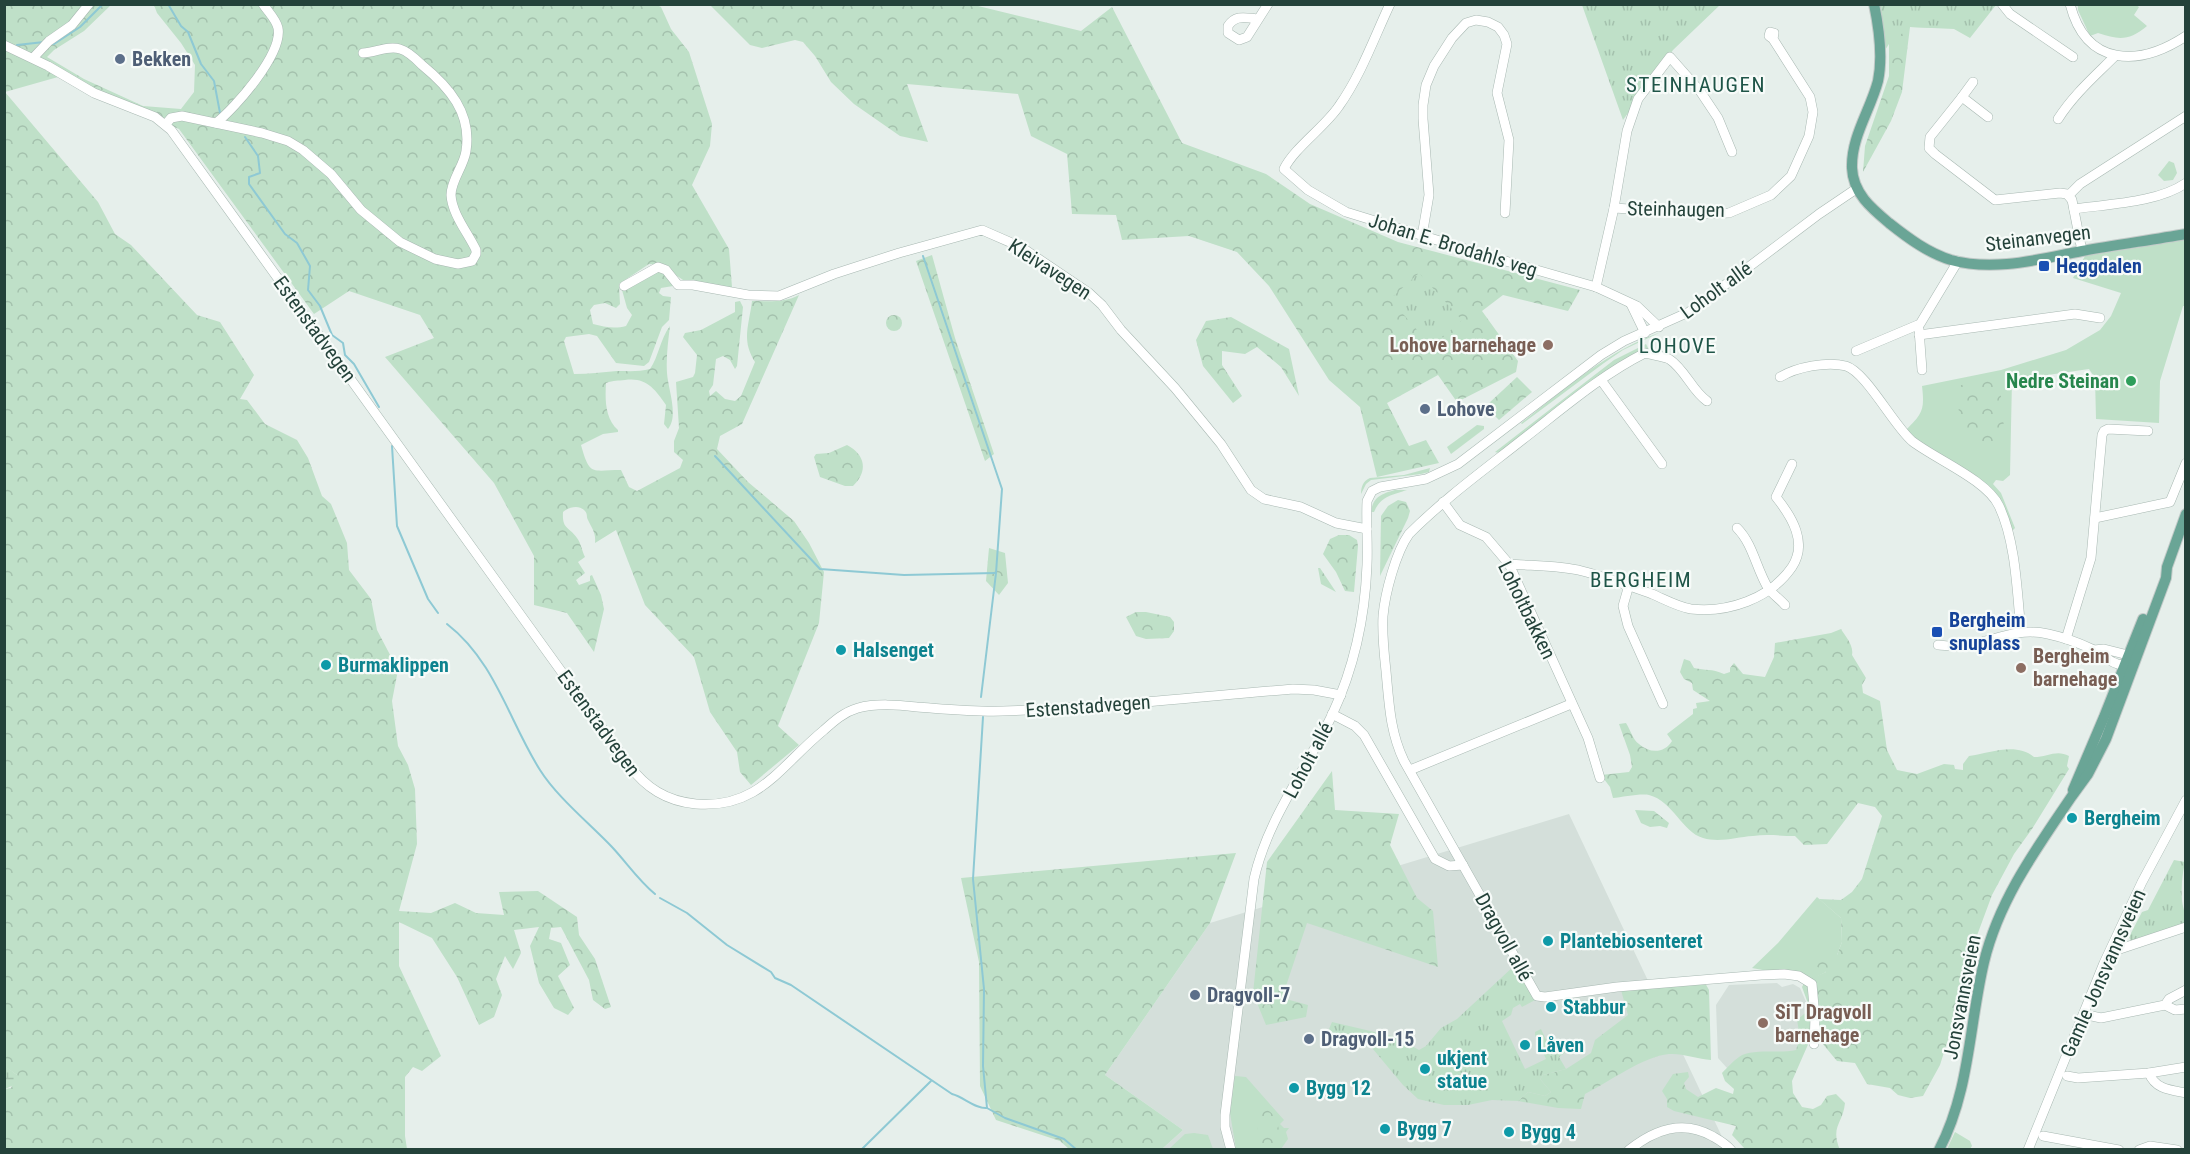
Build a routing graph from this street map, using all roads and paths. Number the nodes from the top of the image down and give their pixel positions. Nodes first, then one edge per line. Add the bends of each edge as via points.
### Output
1 (89, 4) edge
2 (263, 4) edge
3 (1268, 4) edge
4 (1390, 4) edge
5 (1874, 4) edge
6 (2002, 4) edge
7 (2070, 4) edge
8 (1258, 19) dead end
9 (2186, 36) edge
10 (1773, 39) dead end
11 (4, 45) edge
12 (363, 53) dead end
13 (2115, 56) junction
14 (2073, 57) dead end
15 (33, 58) junction
16 (1973, 82) dead end
17 (1962, 96) junction
18 (2186, 116) edge
19 (1988, 117) dead end
20 (2058, 119) dead end
21 (216, 123) junction
22 (166, 124) junction
23 (1732, 152) dead end
24 (2186, 183) edge
25 (1856, 189) junction
26 (2069, 195) junction
27 (1614, 208) junction
28 (2074, 209) junction
29 (1505, 213) dead end
30 (2186, 234) edge
31 (1422, 236) junction
32 (2082, 251) junction
33 (1958, 261) junction
34 (624, 286) dead end
35 (1596, 287) junction
36 (1631, 304) junction
37 (2100, 318) dead end
38 (1920, 324) junction
39 (1659, 327) junction
40 (1645, 333) junction
41 (1919, 335) junction
42 (1856, 351) dead end
43 (1922, 370) dead end
44 (1780, 377) dead end
45 (1601, 380) junction
46 (1707, 401) dead end
47 (2148, 431) dead end
48 (1483, 446) junction
49 (1496, 461) junction
50 (2186, 463) edge
51 (1662, 464) dead end
52 (1792, 464) dead end
53 (1443, 502) junction
54 (2186, 514) edge
55 (2095, 518) junction
56 (1737, 528) dead end
57 (1367, 529) junction
58 (1509, 564) junction
59 (1629, 585) junction
60 (1769, 590) junction
61 (1785, 605) dead end
62 (2021, 632) junction
63 (2066, 639) junction
64 (1938, 645) dead end
65 (2129, 662) junction
66 (1341, 695) junction
67 (1571, 704) junction
68 (1663, 704) dead end
69 (1332, 714) junction
70 (1410, 770) junction
71 (1600, 778) dead end
72 (2186, 800) edge
73 (1463, 865) junction
74 (2186, 927) edge
75 (2120, 950) dead end
76 (2186, 990) edge
77 (2165, 1005) junction
78 (2186, 1009) edge
79 (2092, 1016) dead end
80 (1814, 1044) dead end
81 (2186, 1067) edge
82 (2149, 1073) junction
83 (2067, 1076) dead end
84 (2186, 1093) edge
85 (2043, 1136) dead end
86 (1231, 1149) edge
87 (1629, 1149) edge
88 (1731, 1149) edge
89 (1939, 1149) edge
90 (2028, 1149) edge
91 (2120, 1149) edge
92 (2139, 1149) edge
93 (2176, 1149) edge

1 - 15 street via 72,25
2 - 21 street via 278,27 275,46 248,88
3 - 8 street
4 - 31 street, Johan E. Brodahls veg via 1340,105 1284,169 1308,190 1346,212
5 - 25 main road via 1880,69 1855,144 1852,171
6 - 14 street via 2010,14
7 - 13 street via 2085,37
9 - 13 street via 2143,56
10 - 27 street, Steinhaugen via 1810,97 1813,112 1809,136 1791,176 1771,195 1729,213
11 - 15 street, Estenstadvegen
12 - 21 street via 394,48 405,51 437,77 459,104 467,144 451,194 476,250 472,261 447,262 400,242 361,210 331,174 296,145
13 - 20 street via 2094,74
15 - 22 street, Estenstadvegen via 86,89
16 - 17 street
17 - 19 street
17 - 26 street via 1929,137 1929,148 1935,154 1995,200
18 - 26 street
21 - 22 street via 177,116
22 - 66 street, Estenstadvegen via 627,764 645,785 661,795 707,805 738,801 763,787 843,714 865,707 1002,711 1293,689
23 - 27 street, Steinhaugen via 1718,118 1670,57 1638,99 1627,131
24 - 28 street via 2160,196
25 - 33 main road, Steinanvegen via 1905,235 1930,252
25 - 39 street, Loholt allé via 1689,312
26 - 28 street
27 - 35 street, Steinhaugen
28 - 32 street
29 - 31 street via 1509,140 1497,93 1507,44 1498,27 1476,20 1466,23 1452,38 1426,85 1423,105 1429,195
30 - 32 main road, Steinanvegen
31 - 35 street, Johan E. Brodahls veg
32 - 33 main road, Steinanvegen via 2003,264
33 - 38 street
34 - 57 street, Kleivavegen via 658,267 666,270 678,285 778,296 888,257 982,230 1021,247 1102,305 1221,444 1251,490 1264,500 1301,507 1336,523
35 - 36 street, Johan E. Brodahls veg
36 - 39 street, Johan E. Brodahls veg
36 - 40 street
37 - 41 street via 2075,314
38 - 41 street
38 - 42 street
39 - 40 street, Loholt allé
40 - 48 street, Loholt allé via 1601,355
41 - 43 street
44 - 62 street via 1791,371 1832,364 1848,366 1911,440 1983,487 1999,504 2009,534
45 - 46 street via 1645,353 1669,360
45 - 49 street
45 - 51 street
47 - 55 street via 2104,431
48 - 49 street
48 - 57 street, Loholt allé via 1437,475 1376,489 1368,498
49 - 53 street, Dragvoll allé
50 - 55 street via 2170,502
52 - 60 street via 1776,497 1791,515 1800,542 1798,557 1789,572
53 - 58 street, Loholtbakken via 1460,525 1486,537
53 - 70 street, Dragvoll allé via 1405,540 1383,615 1392,730
54 - 65 main road, Jonsvannsveien
55 - 63 street via 2089,568
56 - 60 street
57 - 66 street, Loholt allé via 1361,627
58 - 59 street via 1580,570
58 - 67 street, Loholtbakken
59 - 60 street via 1689,609 1743,605
59 - 68 street via 1623,606 1628,626
60 - 61 street
62 - 63 street
62 - 64 street via 1958,646
63 - 65 street via 2094,650 2104,649
65 - 89 main road, Jonsvannsveien via 2096,760 2015,882 1997,921 1984,963 1962,1086
66 - 69 street, Loholt allé
67 - 70 street
67 - 71 street, Loholtbakken via 1588,738
69 - 73 street via 1364,735 1432,856 1443,864
69 - 86 street, Loholt allé via 1259,855 1225,1115
70 - 73 street, Dragvoll allé
72 - 90 street, Gamle Jonsvannsveien via 2104,963
73 - 80 street, Dragvoll allé via 1537,996 1734,977 1799,976 1812,984
74 - 75 street
76 - 77 street via 2172,996
77 - 78 street via 2175,1010
77 - 79 street
81 - 82 street
82 - 83 street
82 - 84 street via 2159,1086
85 - 91 street
87 - 88 street via 1667,1128 1686,1127 1704,1131
92 - 93 street

